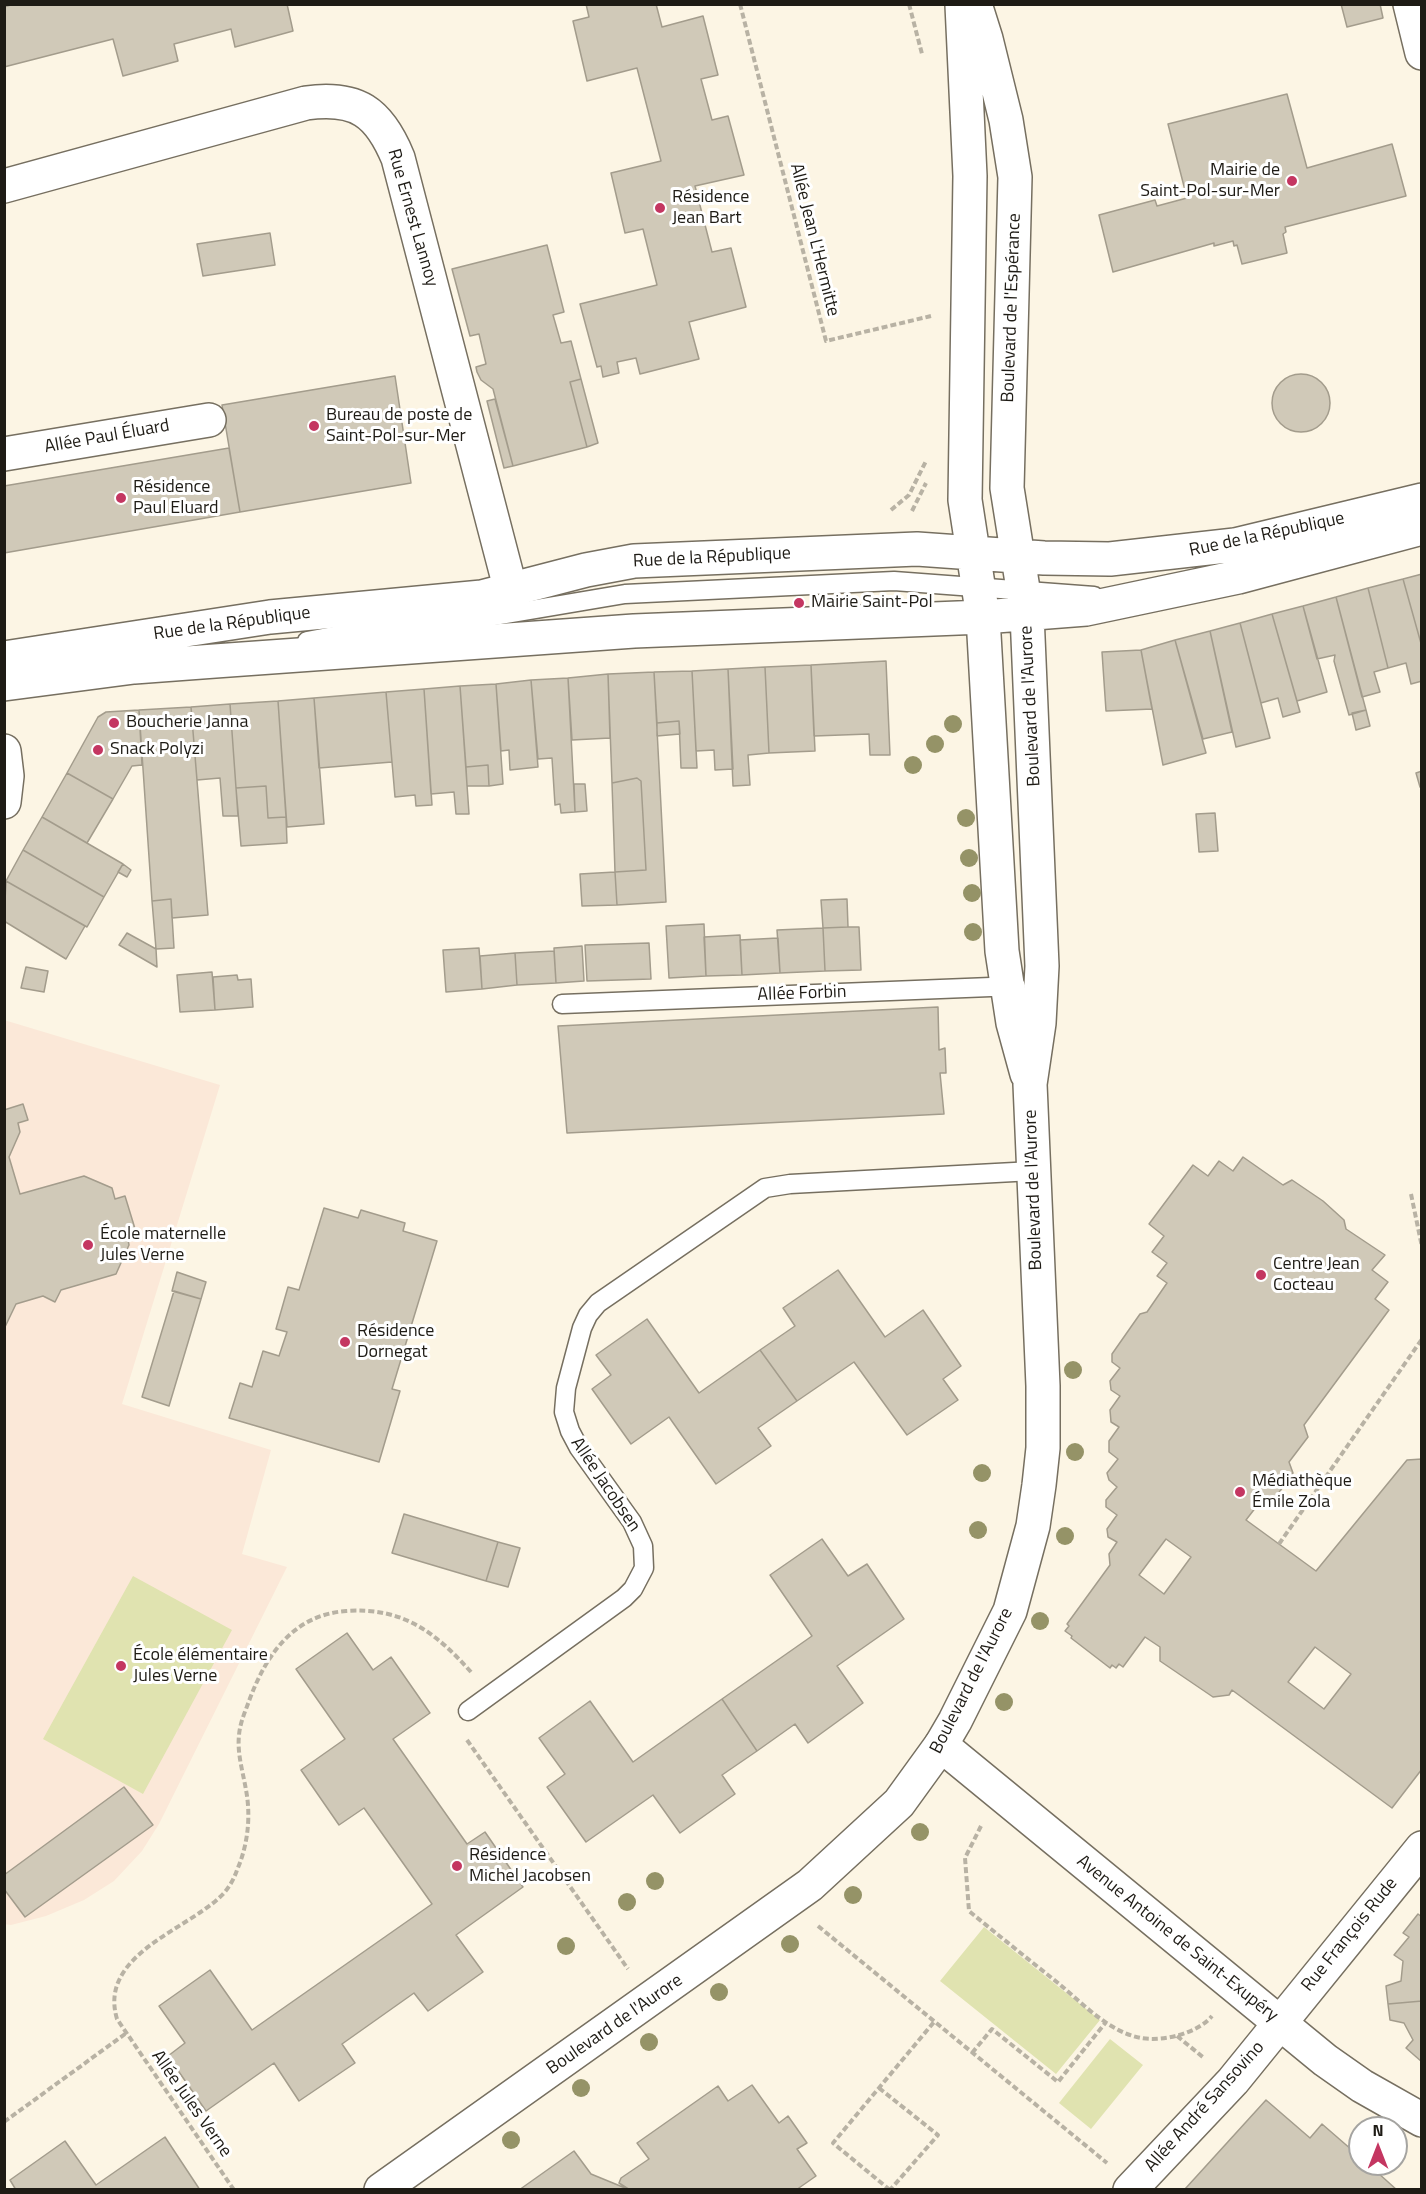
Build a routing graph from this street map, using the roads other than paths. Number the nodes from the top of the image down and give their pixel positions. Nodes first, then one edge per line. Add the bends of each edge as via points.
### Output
1 (962, 4) edge
2 (975, 4) edge
3 (1410, 4) edge
4 (1422, 53) edge
5 (4, 186) edge
6 (208, 420) dead end
7 (4, 454) edge
8 (1422, 500) edge
9 (1422, 528) edge
10 (973, 552) junction
11 (1017, 556) junction
12 (511, 591) junction
13 (980, 602) junction
14 (1025, 602) junction
15 (4, 657) edge
16 (4, 684) edge
17 (4, 751) edge
18 (4, 802) edge
19 (1042, 985) junction
20 (1006, 986) junction
21 (562, 1004) dead end
22 (1030, 1084) junction
23 (1033, 1172) junction
24 (468, 1712) road end
25 (941, 1745) junction
26 (1422, 1848) edge
27 (1279, 2023) junction
28 (1422, 2120) edge
29 (1132, 2187) edge
30 (381, 2190) edge

1 - 10 street via 969,114 964,482
2 - 11 street, Boulevard de l'Espérance via 1006,120 1015,177 1007,488
3 - 4 street
5 - 12 street, Rue Ernest Lannoy via 306,103 337,101 366,111 384,131 398,159
6 - 7 street, Allée Paul Éluard
8 - 11 street, Rue de la République via 1254,541 1195,551 1086,560
9 - 14 street, Rue de la République via 1249,574 1086,609
10 - 11 street, Rue de la République
10 - 12 street, Rue de la République via 917,549 634,561
10 - 13 street
11 - 14 street, Boulevard de l'Espérance
12 - 15 street, Rue de la République via 424,604 270,617
13 - 14 street, Rue de la République
13 - 16 street, Rue de la République via 634,632 102,670
13 - 20 street, Boulevard de l'Aurore
14 - 19 street, Boulevard de l'Aurore
17 - 18 street
19 - 20 lane, Allée Forbin
19 - 22 street, Boulevard de l'Aurore
20 - 21 lane, Allée Forbin
20 - 22 street, Boulevard de l'Aurore
22 - 23 street, Boulevard de l'Aurore
23 - 24 lane, Allée Jacobsen via 790,1184 761,1189 592,1309 578,1341 566,1388 566,1422 579,1448 636,1529 645,1556 644,1568 624,1598
23 - 25 street, Boulevard de l'Aurore via 1043,1448 1033,1526 1010,1611
25 - 27 street, Avenue Antoine de Saint-Exupéry
25 - 30 street, Boulevard de l'Aurore via 879,1824 789,1902
26 - 27 street, Rue François Rude
27 - 28 street, Avenue Antoine de Saint-Exupéry via 1362,2086
27 - 29 street, Allée André Sansovino via 1233,2081

